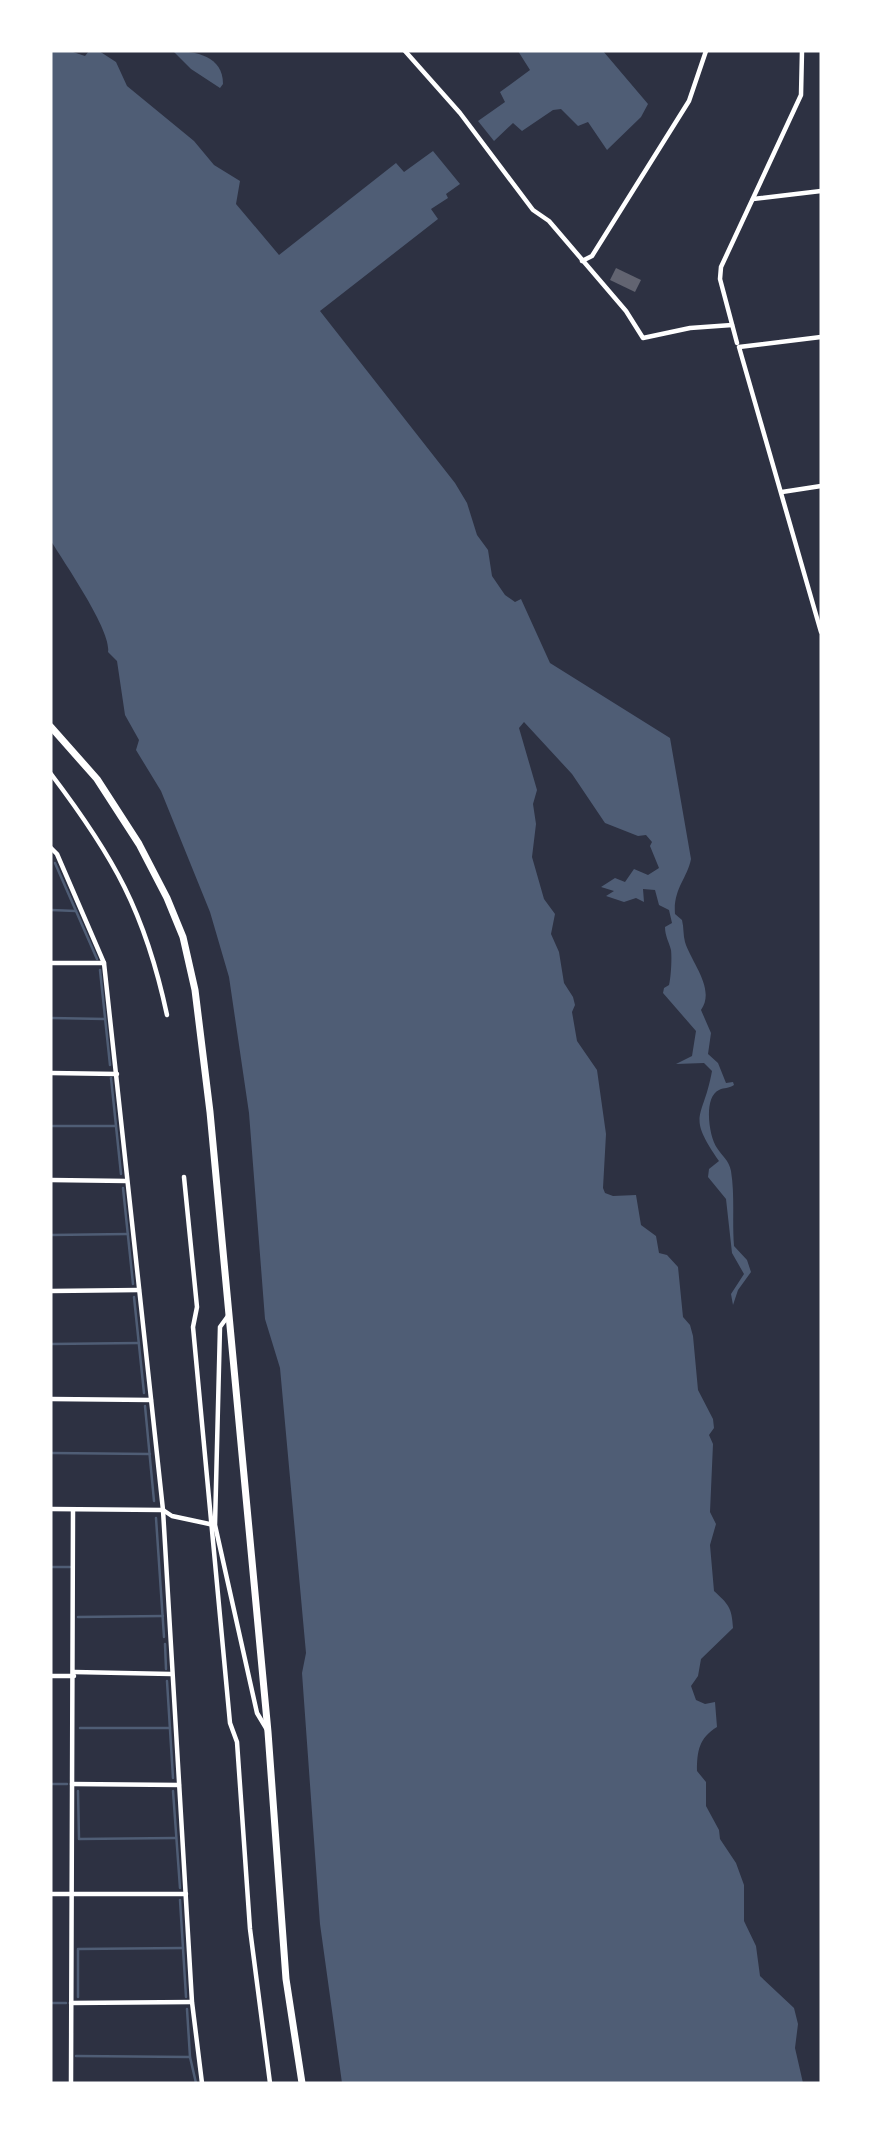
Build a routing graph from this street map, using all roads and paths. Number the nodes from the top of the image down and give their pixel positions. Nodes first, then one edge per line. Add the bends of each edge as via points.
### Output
1 (407, 51) edge
2 (706, 51) edge
3 (802, 51) edge
4 (821, 191) edge
5 (752, 199) junction
6 (582, 261) junction
7 (732, 325) junction
8 (821, 337) edge
9 (737, 343) dead end
10 (821, 486) edge
11 (782, 492) junction
12 (821, 632) edge
13 (51, 727) edge
14 (51, 774) edge
15 (51, 782) edge
16 (67, 793) junction
17 (51, 848) edge
18 (54, 855) edge
19 (51, 963) edge
20 (104, 963) junction
21 (167, 1015) dead end
22 (51, 1073) edge
23 (117, 1074) junction
24 (184, 1177) dead end
25 (51, 1180) edge
26 (127, 1181) junction
27 (139, 1290) junction
28 (51, 1291) edge
29 (228, 1315) junction
30 (51, 1399) edge
31 (151, 1400) junction
32 (51, 1509) edge
33 (73, 1510) junction
34 (163, 1510) junction
35 (213, 1525) junction
36 (74, 1674) junction
37 (171, 1674) junction
38 (51, 1676) edge
39 (268, 1732) junction
40 (72, 1784) junction
41 (179, 1785) junction
42 (51, 1894) edge
43 (72, 1894) junction
44 (186, 1894) junction
45 (192, 2002) junction
46 (71, 2003) junction
47 (71, 2083) edge
48 (202, 2083) edge
49 (270, 2083) edge
50 (302, 2083) edge

1 - 6 street via 533,210 549,221
2 - 6 street via 683,111 592,256
3 - 5 street via 801,95
4 - 5 street
5 - 7 street via 721,267
6 - 7 street via 643,338
7 - 9 street
8 - 11 street via 739,347
10 - 11 street
11 - 12 street
13 - 29 main road via 97,779 139,844 183,937 195,990 210,1112
14 - 16 street
15 - 16 street
16 - 21 street via 129,892 156,965
17 - 18 street
18 - 20 street
19 - 20 street
20 - 23 street
22 - 23 street
23 - 26 street
24 - 35 street
25 - 26 street
26 - 27 street
27 - 28 street
27 - 31 street
29 - 35 street via 220,1328
29 - 39 main road
30 - 31 street
31 - 34 street
32 - 33 street
33 - 34 street
33 - 36 street
34 - 35 street
34 - 37 street
35 - 39 street via 257,1713
35 - 49 street via 230,1723 237,1742 250,1928
36 - 37 street
36 - 38 street
36 - 40 street
37 - 41 street
39 - 50 main road via 286,1979
40 - 41 street
40 - 43 street
41 - 44 street
42 - 43 street
43 - 44 street
43 - 46 street
44 - 45 street
45 - 46 street
45 - 48 street
46 - 47 street

